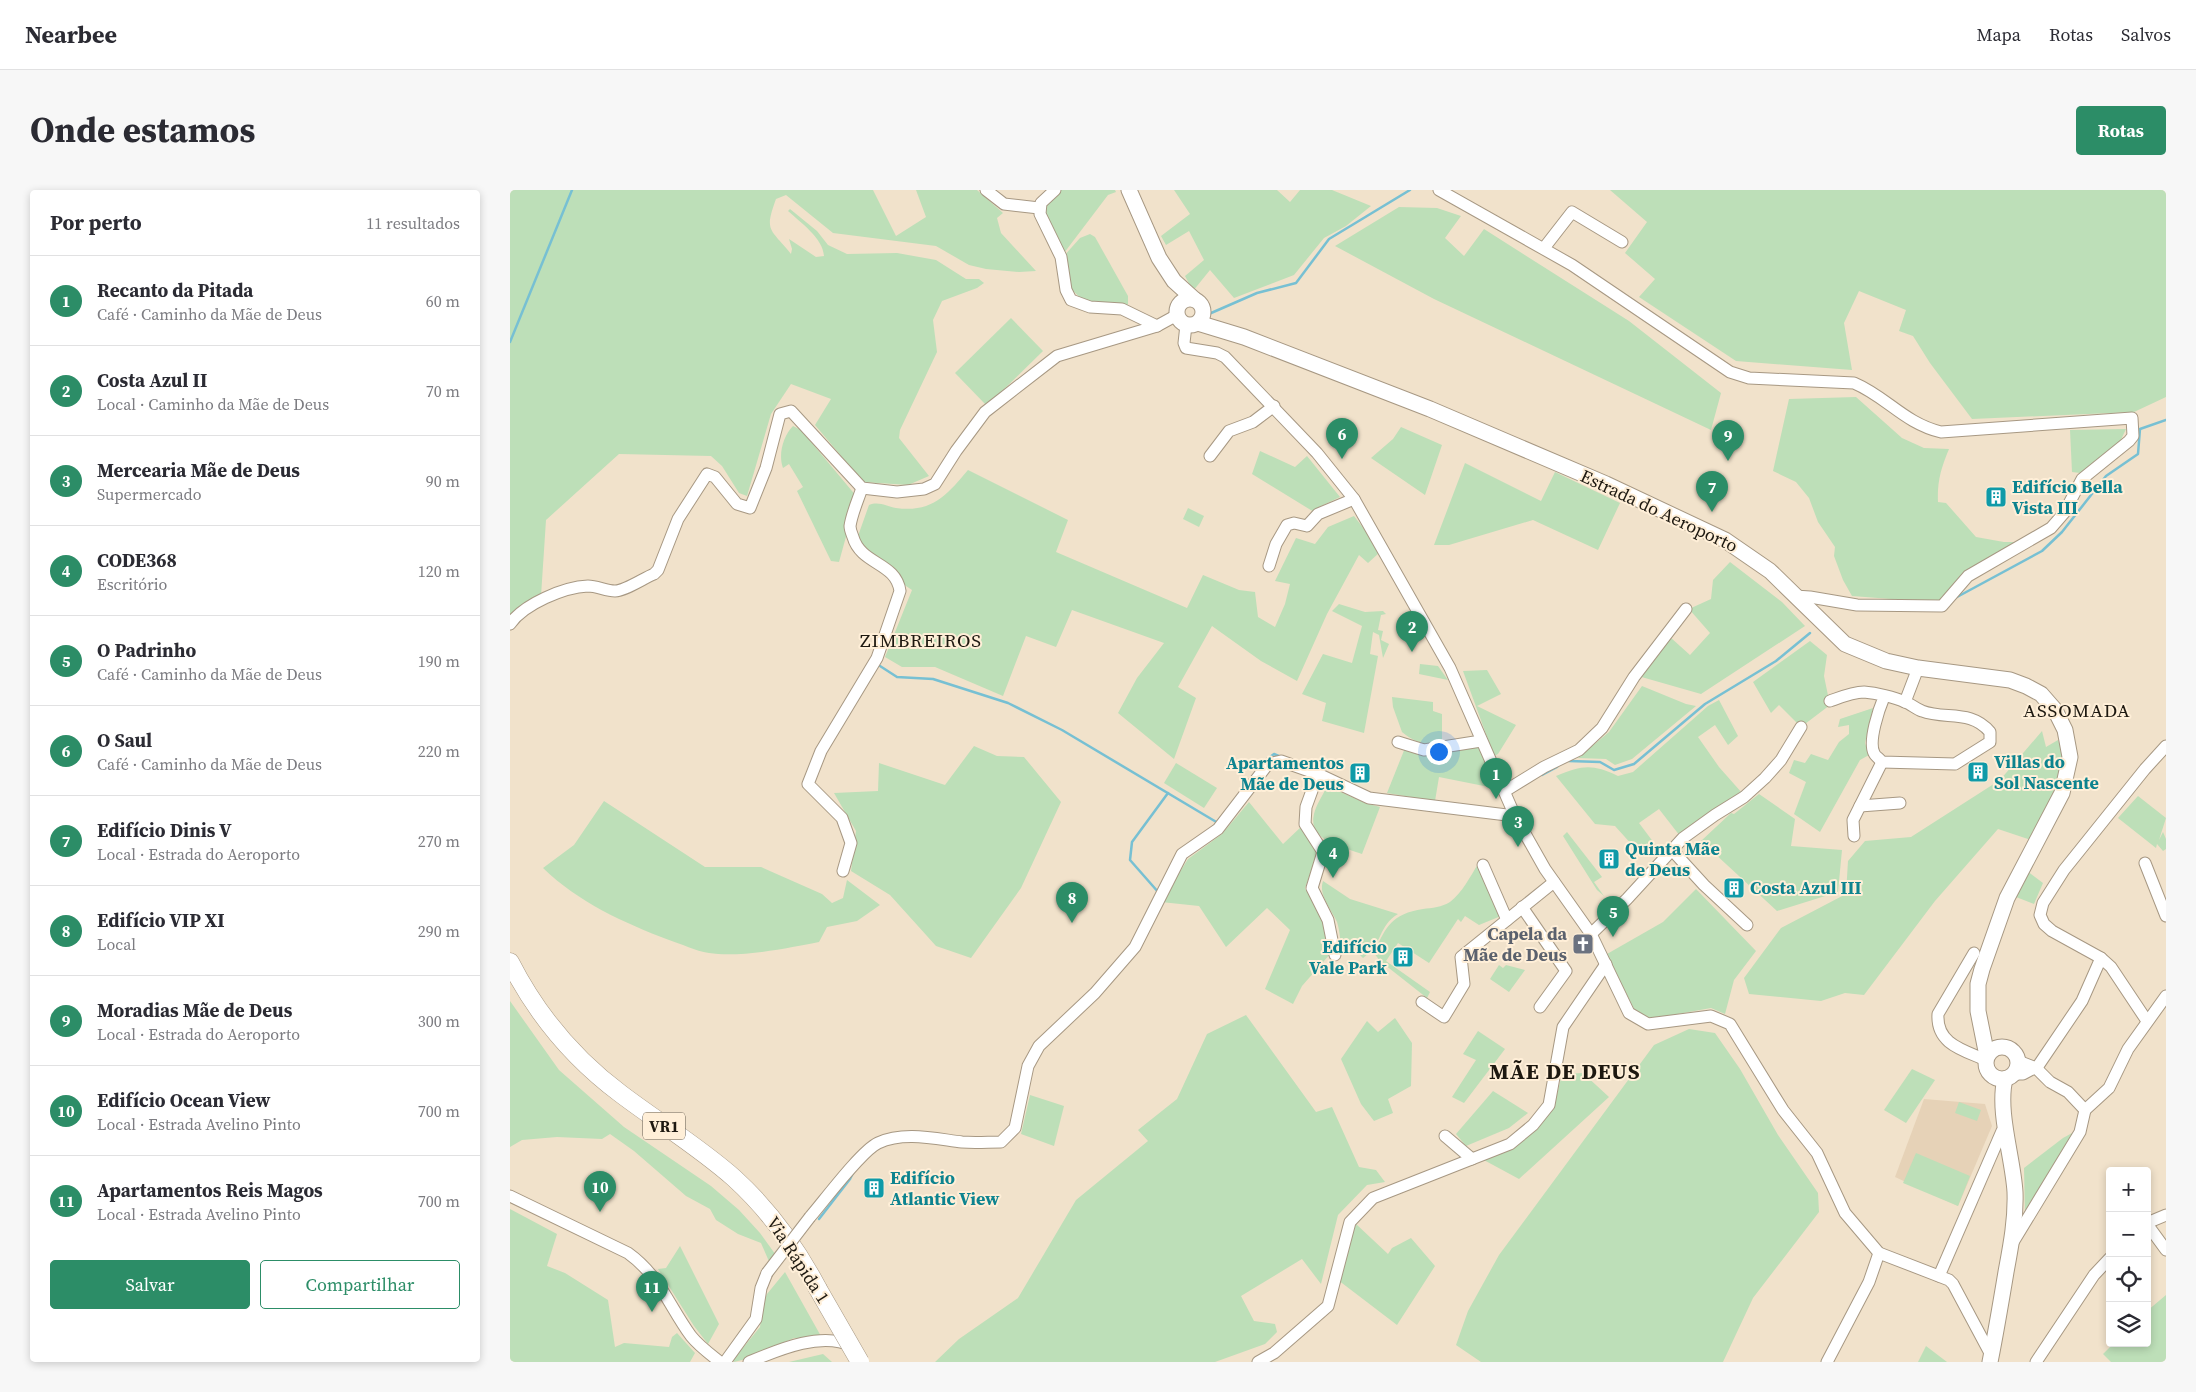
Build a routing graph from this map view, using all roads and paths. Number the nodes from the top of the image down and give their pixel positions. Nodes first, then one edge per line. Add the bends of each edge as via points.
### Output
1 (986, 190) edge
2 (1055, 190) edge
3 (1129, 190) edge
4 (1440, 190) edge
5 (1039, 208) junction
6 (1622, 242) dead end
7 (1544, 248) junction
8 (1190, 313) junction
9 (1157, 326) junction
10 (1274, 406) junction
11 (1210, 456) dead end
12 (862, 488) junction
13 (1354, 498) junction
14 (1269, 566) dead end
15 (1795, 596) junction
16 (1686, 609) dead end
17 (510, 624) edge
18 (1918, 668) junction
19 (1884, 697) junction
20 (1830, 701) dead end
21 (1905, 702) junction
22 (1801, 727) dead end
23 (1481, 741) junction
24 (1398, 742) dead end
25 (2166, 746) edge
26 (1882, 762) junction
27 (1318, 774) junction
28 (1505, 791) junction
29 (1900, 803) dead end
30 (1860, 806) junction
31 (1515, 816) junction
32 (1854, 836) dead end
33 (1672, 850) junction
34 (2145, 863) dead end
35 (1483, 865) dead end
36 (843, 871) dead end
37 (1554, 882) junction
38 (1522, 908) junction
39 (2166, 916) edge
40 (1507, 920) junction
41 (1747, 925) dead end
42 (1591, 934) junction
43 (1335, 954) dead end
44 (1980, 954) junction
45 (2101, 958) junction
46 (510, 962) edge
47 (1606, 964) junction
48 (510, 985) edge
49 (2166, 996) edge
50 (1422, 1002) dead end
51 (1540, 1007) dead end
52 (2147, 1021) junction
53 (2000, 1047) junction
54 (1987, 1058) junction
55 (2036, 1068) junction
56 (2010, 1073) junction
57 (2050, 1082) junction
58 (2085, 1110) junction
59 (2005, 1135) junction
60 (1445, 1136) dead end
61 (1472, 1159) junction
62 (510, 1196) edge
63 (2166, 1215) edge
64 (2151, 1221) edge
65 (2151, 1229) edge
66 (2012, 1245) junction
67 (2166, 1250) edge
68 (1879, 1253) junction
69 (2106, 1262) edge
70 (1939, 1276) junction
71 (814, 1291) junction
72 (1991, 1359) edge
73 (720, 1362) edge
74 (725, 1362) edge
75 (748, 1362) edge
76 (848, 1362) edge
77 (860, 1362) edge
78 (866, 1362) edge
79 (1258, 1362) edge
80 (1827, 1362) edge
81 (2036, 1362) edge

1 - 5 street via 1004,204
2 - 5 street
3 - 8 main road, Estrada do Aeroporto via 1159,258
4 - 7 street
5 - 9 street via 1061,257 1066,290 1071,300 1090,307 1122,309
6 - 7 street via 1572,212
7 - 15 street via 1730,372 1743,376 1854,383 1870,390 1910,421 1941,432 2132,418 2133,430 2129,441 2082,480 2064,513 2051,528 1968,576 1942,606 1857,605
8 - 9 street
8 - 10 street via 1184,343 1186,348 1224,357
8 - 15 main road, Estrada do Aeroporto via 1430,408 1606,484 1725,540 1770,571
9 - 12 street via 1057,356 985,412 935,484 924,489 897,492
10 - 11 street via 1253,422 1229,431
10 - 13 street
12 - 17 street via 791,411 780,414 766,468 750,508 737,504 715,476 707,474 678,519 654,574 614,591 591,586 562,592 528,608
12 - 36 street via 850,528 854,542 861,554 893,574 899,582 900,591 877,658 821,751 808,784 842,818 851,843
13 - 14 street via 1318,514 1307,526 1287,525
13 - 23 street via 1450,668
15 - 18 main road, Estrada do Aeroporto via 1845,644 1886,661
16 - 28 street via 1634,677 1602,728 1579,750
18 - 21 street
18 - 44 main road, Estrada do Aeroporto via 2010,680 2026,686 2041,694 2065,730 2070,757 2062,792
19 - 20 street via 1861,692
19 - 21 street
19 - 26 street via 1872,744 1874,754
21 - 26 street via 1925,712 1972,719 1990,732 1990,742 1955,764
22 - 33 street via 1781,760 1765,778 1744,797 1683,838
23 - 24 street via 1424,750
23 - 28 street
25 - 45 street via 2064,870 2043,903 2040,914 2044,924
26 - 30 street
27 - 31 street via 1369,798
27 - 43 street via 1306,807 1305,824 1323,852 1312,888 1328,920
27 - 74 street, bridge via 1281,761 1268,764 1218,829 1182,854 1135,947 1095,992 1039,1046 1028,1066 1015,1128 1001,1142 898,1138 877,1144 861,1158 767,1274 761,1288 756,1319
28 - 31 street
29 - 30 street
30 - 32 street via 1852,826
31 - 37 street
33 - 41 street
33 - 42 street
34 - 39 street
35 - 40 street
37 - 38 street
37 - 42 street
38 - 40 street
38 - 51 street via 1566,972
40 - 50 street via 1461,957 1464,984 1444,1016
42 - 47 street
44 - 53 main road, Estrada do Aeroporto via 1990,1028
44 - 54 main road, Estrada do Aeroporto via 1978,1011
44 - 54 street via 1938,1014 1938,1021 1949,1043
45 - 52 street via 2119,978
45 - 55 street via 2082,1002
46 - 71 highway, Via Rápida 1 / VR1 via 537,1008 569,1048 620,1094 715,1162 749,1193 788,1238
47 - 61 street via 1564,1027 1549,1105 1533,1125 1510,1144
47 - 68 street via 1629,1013 1648,1024 1711,1016 1730,1024 1783,1110 1817,1153 1845,1213
48 - 71 highway, Via Rápida 1 / VR1 via 543,1035 584,1077 708,1170 741,1199
49 - 52 street
52 - 58 street via 2122,1058 2109,1088
53 - 54 main road via 1992,1050
53 - 56 main road via 2013,1051
54 - 56 main road, Estrada do Aeroporto via 1987,1068
55 - 56 street
55 - 57 street
56 - 57 street
56 - 59 main road via 2002,1100
57 - 58 street via 2068,1092
58 - 66 street via 2080,1132
59 - 66 main road via 2012,1160 2015,1193
59 - 70 street
60 - 61 street
61 - 79 street via 1373,1198 1350,1222 1328,1306 1274,1353
62 - 73 street via 639,1261 659,1284 692,1337
63 - 64 street
65 - 67 street
66 - 72 main road
68 - 70 street
68 - 80 street via 1869,1282
69 - 81 street
70 - 72 street via 1953,1284
71 - 76 highway, Via Rápida 1 / VR1
71 - 77 highway, Via Rápida 1 / VR1, bridge
75 - 78 street via 798,1344 836,1340 851,1345 864,1355

